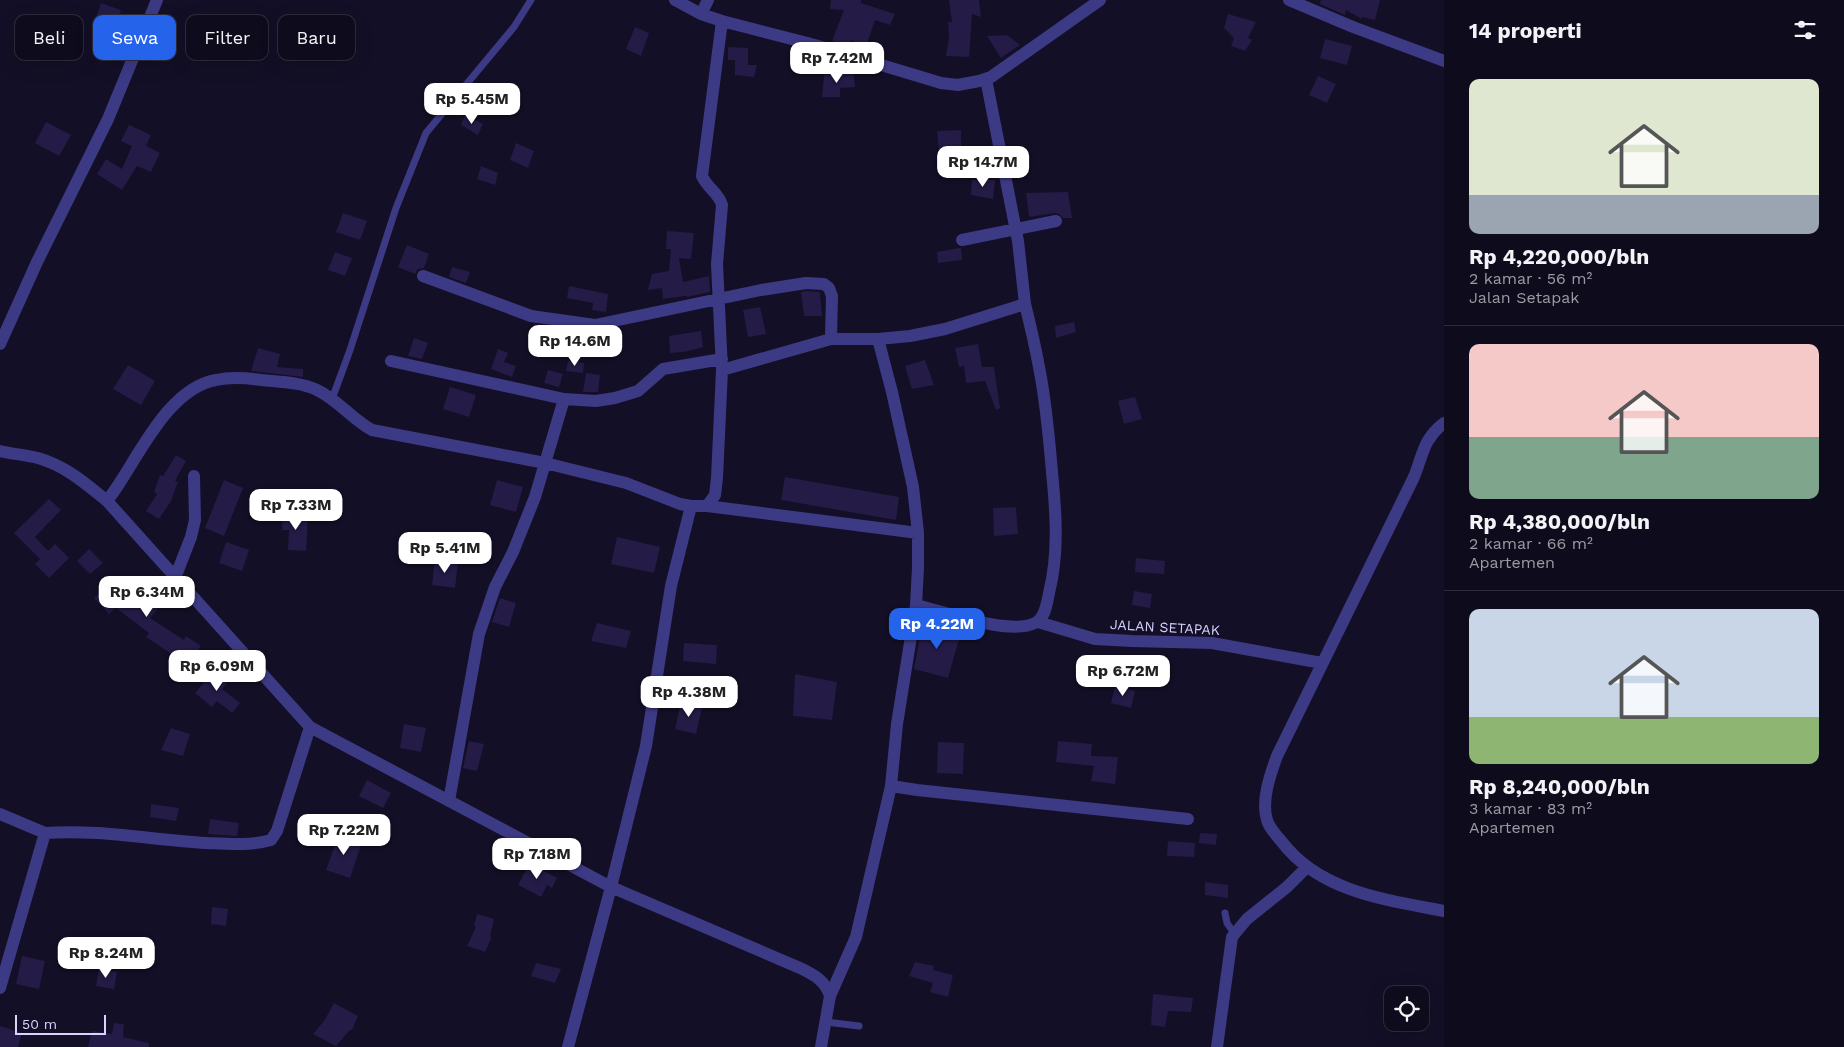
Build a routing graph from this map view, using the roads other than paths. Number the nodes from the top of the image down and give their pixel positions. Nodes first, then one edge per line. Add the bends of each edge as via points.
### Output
1 (157, 0) edge
2 (531, 0) edge
3 (675, 0) edge
4 (708, 0) edge
5 (1100, 0) edge
6 (1289, 0) edge
7 (700, 14) junction
8 (722, 20) junction
9 (1444, 61) edge
10 (986, 79) junction
11 (1056, 221) dead end
12 (1016, 229) junction
13 (962, 240) dead end
14 (423, 276) dead end
15 (718, 300) junction
16 (1025, 304) junction
17 (878, 338) junction
18 (831, 339) junction
19 (0, 344) edge
20 (391, 361) dead end
21 (722, 364) junction
22 (332, 399) junction
23 (564, 399) junction
24 (1444, 423) edge
25 (0, 451) edge
26 (545, 463) junction
27 (194, 476) dead end
28 (107, 501) junction
29 (691, 506) junction
30 (707, 506) junction
31 (918, 533) junction
32 (175, 578) junction
33 (916, 605) junction
34 (1038, 622) junction
35 (1322, 663) junction
36 (310, 726) junction
37 (891, 786) junction
38 (450, 801) junction
39 (0, 814) edge
40 (1188, 819) dead end
41 (45, 833) junction
42 (1307, 867) junction
43 (611, 887) junction
44 (1444, 911) edge
45 (1225, 913) dead end
46 (1234, 933) junction
47 (821, 980) junction
48 (837, 982) junction
49 (0, 988) edge
50 (830, 996) junction
51 (826, 1022) junction
52 (859, 1026) dead end
53 (568, 1047) edge
54 (822, 1047) edge
55 (1217, 1047) edge

1 - 19 street via 108,119
2 - 22 lane via 514,27 426,133 396,208
3 - 7 street
4 - 7 street
5 - 10 street
6 - 9 street
7 - 8 street
8 - 10 street via 941,83 958,85
8 - 15 street via 702,176 722,205 717,264
10 - 12 street
11 - 12 street
12 - 13 street
12 - 16 street
14 - 15 street via 531,316 594,325
15 - 18 street via 806,283 824,284 832,296
15 - 21 street
16 - 17 street via 945,329
16 - 34 street via 1039,367 1056,516 1055,570
17 - 18 street
17 - 31 street via 913,486
18 - 21 street
20 - 23 street
21 - 23 street via 663,369 638,391 615,398 596,401
21 - 30 street via 717,478 714,495
22 - 26 street via 372,430
22 - 28 street via 301,384 251,379 215,380 190,390 158,424
23 - 26 street
24 - 35 street via 1423,448 1414,478
25 - 28 street via 56,465 79,478
26 - 29 street via 626,483
26 - 38 street via 513,552 494,587 479,634
27 - 32 street via 195,520
28 - 32 street
29 - 30 street
29 - 43 street via 671,586 646,746
30 - 31 street
31 - 33 street
32 - 36 street
33 - 34 street via 978,622 1010,626
33 - 37 street via 897,724
34 - 35 street, JALAN SETAPAK via 1095,639 1212,643
35 - 42 street via 1277,756 1265,801 1267,820 1273,832
36 - 38 street
36 - 41 street via 271,840 236,844 69,831
37 - 40 street
37 - 48 street via 856,938
38 - 43 street
39 - 41 street
41 - 49 street
42 - 44 street via 1338,885 1384,899
42 - 46 street
43 - 47 street
43 - 53 street
45 - 46 lane
46 - 55 street via 1230,942
47 - 48 street
47 - 50 street
48 - 50 street
50 - 51 street
51 - 52 lane
51 - 54 street

